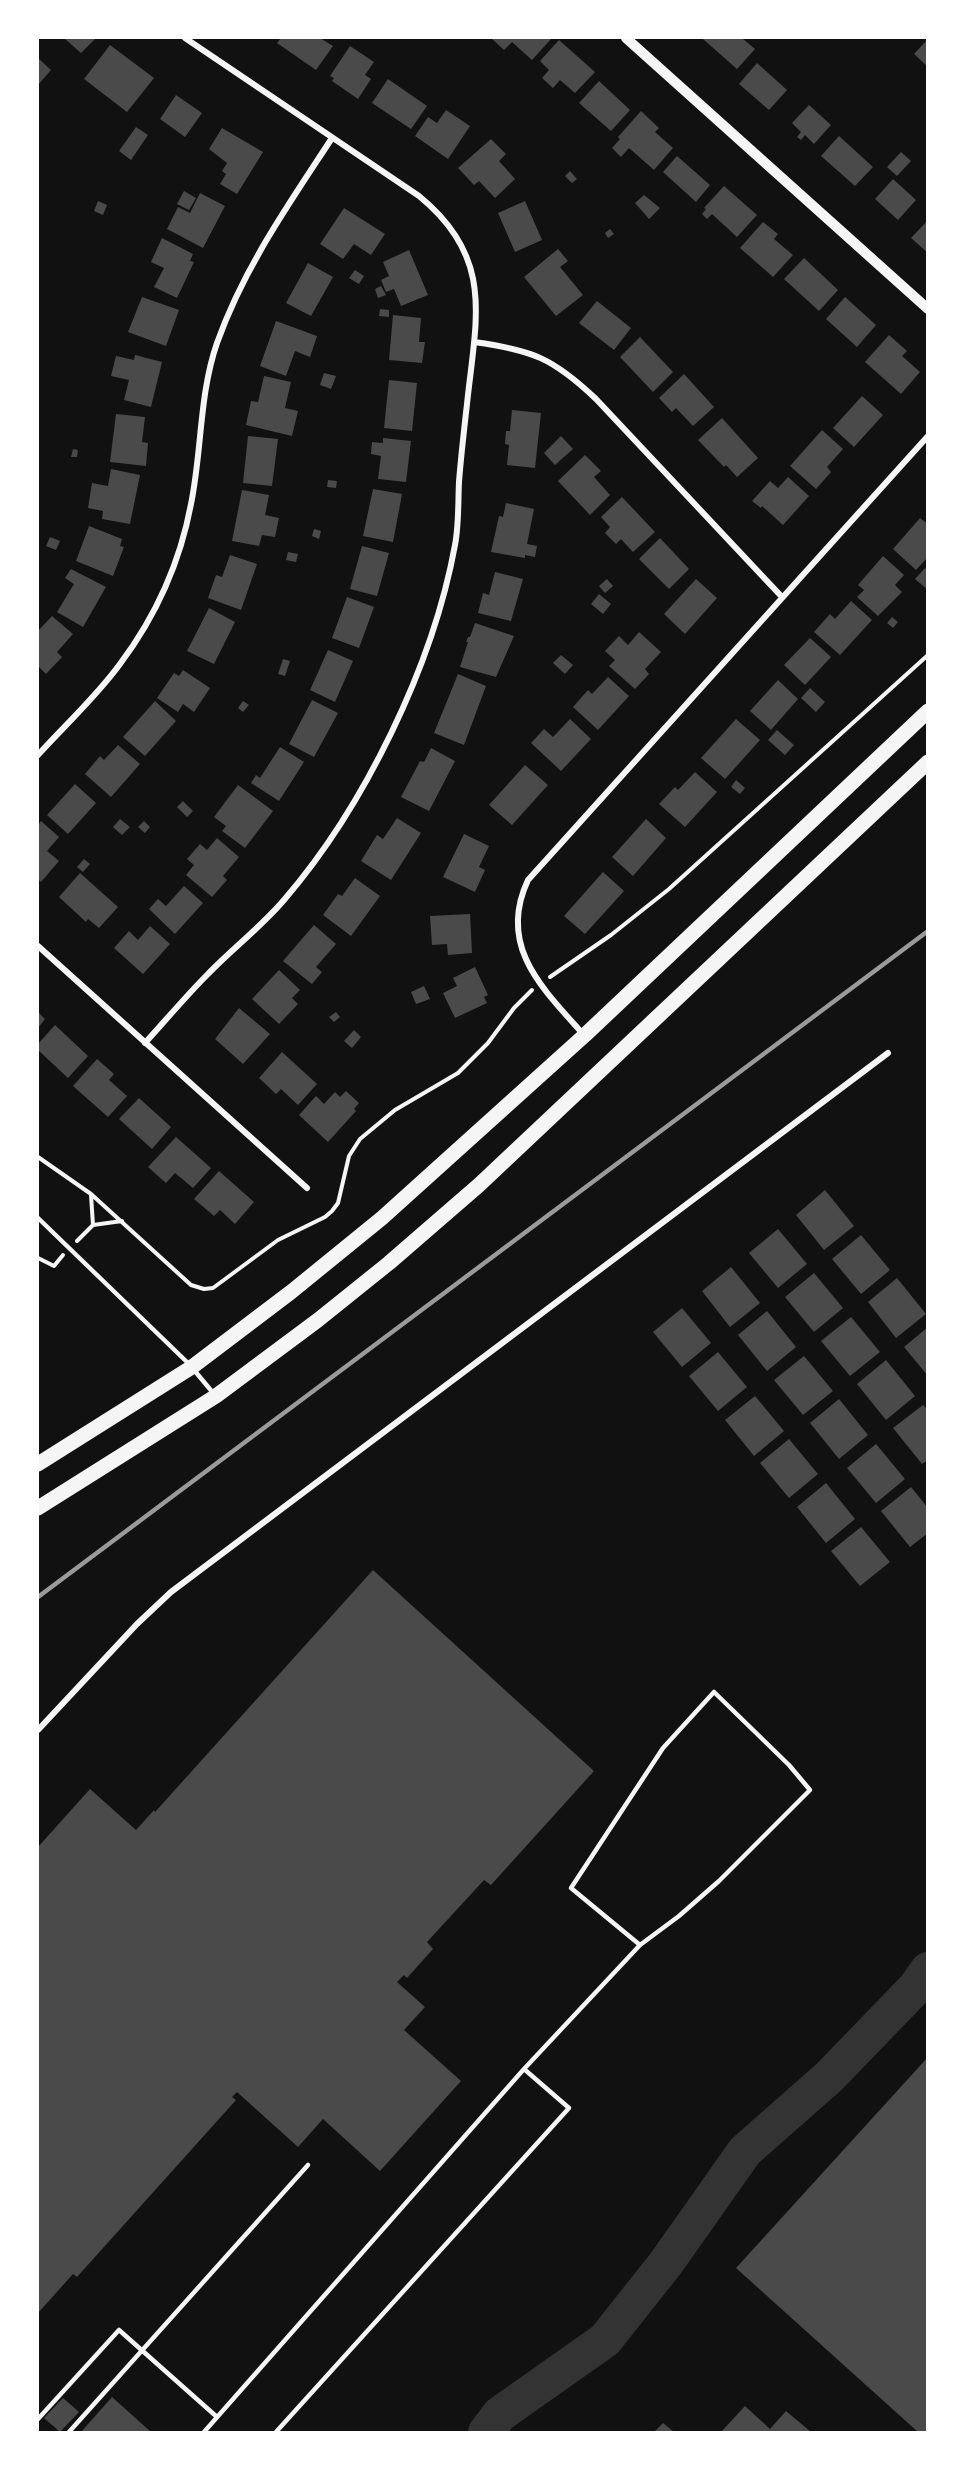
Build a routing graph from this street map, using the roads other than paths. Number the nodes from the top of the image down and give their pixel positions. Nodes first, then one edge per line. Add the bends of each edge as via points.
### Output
1 (185, 38) edge
2 (626, 38) edge
3 (332, 138) junction
4 (927, 309) edge
5 (474, 342) junction
6 (927, 436) edge
7 (782, 597) junction
8 (927, 711) edge
9 (38, 755) edge
10 (927, 762) edge
11 (38, 946) edge
12 (585, 1035) junction
13 (145, 1043) junction
14 (888, 1053) dead end
15 (307, 1188) dead end
16 (38, 1218) edge
17 (192, 1367) junction
18 (216, 1396) junction
19 (38, 1464) edge
20 (38, 1508) edge
21 (38, 1730) edge
22 (640, 1945) junction
23 (524, 2069) junction
24 (308, 2165) dead end
25 (142, 2350) junction
26 (218, 2418) junction
27 (38, 2419) edge
28 (69, 2433) edge
29 (204, 2433) edge
30 (276, 2433) edge

1 - 3 street
2 - 4 street
3 - 5 street via 419,196 452,228 463,245 474,280
3 - 9 street via 248,270 217,344 210,369 192,504 180,552 164,592 118,666
5 - 7 street via 531,352 564,370
5 - 13 street via 456,543 421,661 390,735 326,844 284,900
6 - 7 street
7 - 12 street via 528,880 516,927 524,957
8 - 12 main road
10 - 18 main road via 479,1185 371,1277
11 - 13 street
12 - 17 main road via 362,1236
13 - 15 street
14 - 21 street via 171,1592
16 - 17 lane
17 - 18 lane
17 - 19 main road
18 - 20 main road
22 - 22 lane via 719,1881 810,1790 714,1692 663,1748 571,1888
22 - 23 lane
23 - 26 lane
23 - 30 lane via 569,2109
24 - 25 lane
25 - 26 lane
25 - 27 lane via 119,2330
25 - 28 lane
26 - 29 lane

